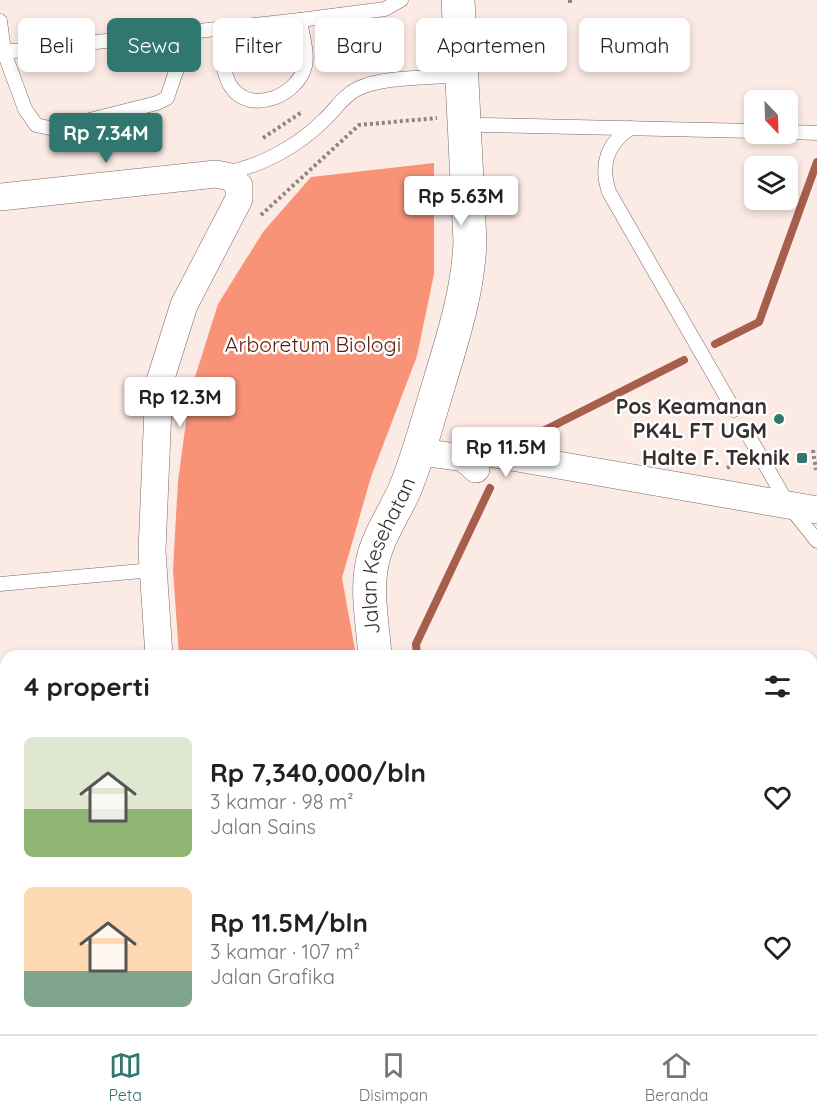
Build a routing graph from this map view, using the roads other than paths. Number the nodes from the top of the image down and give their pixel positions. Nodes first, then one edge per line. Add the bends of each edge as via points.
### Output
1 (401, 0) edge
2 (458, 0) edge
3 (475, 0) edge
4 (303, 20) edge
5 (0, 21) edge
6 (107, 40) edge
7 (303, 46) edge
8 (2, 48) edge
9 (303, 70) edge
10 (176, 72) edge
11 (228, 72) edge
12 (302, 72) edge
13 (462, 75) junction
14 (474, 120) junction
15 (631, 128) junction
16 (744, 131) edge
17 (798, 132) edge
18 (817, 133) edge
19 (216, 174) junction
20 (0, 197) edge
21 (734, 410) dead end
22 (747, 433) dead end
23 (439, 454) junction
24 (789, 506) junction
25 (817, 510) edge
26 (817, 541) edge
27 (153, 570) junction
28 (0, 585) edge
29 (159, 650) edge
30 (375, 650) edge
31 (394, 650) edge

1 - 4 lane via 385,9
2 - 13 street, Jalan Kesehatan
3 - 14 street, Jalan Kesehatan
5 - 8 lane
6 - 8 lane
7 - 9 lane
8 - 10 lane via 25,109 36,125 54,129 157,103 167,98
11 - 12 lane via 231,87 240,96 266,101 281,95
13 - 14 street, Jalan Kesehatan
13 - 19 lane via 359,88 316,128 280,153 243,169
14 - 15 lane
14 - 23 street, Jalan Kesehatan via 487,238 484,293
15 - 16 lane
15 - 21 lane via 611,145 605,180
17 - 18 lane
19 - 20 street
19 - 27 street via 237,183 247,213 184,305 159,384
22 - 24 lane
23 - 24 street via 477,451 490,462
23 - 30 street, Jalan Kesehatan via 405,489 371,566
23 - 31 street, Jalan Kesehatan via 402,534 393,564
24 - 25 street
24 - 26 lane
27 - 28 lane
27 - 29 street

